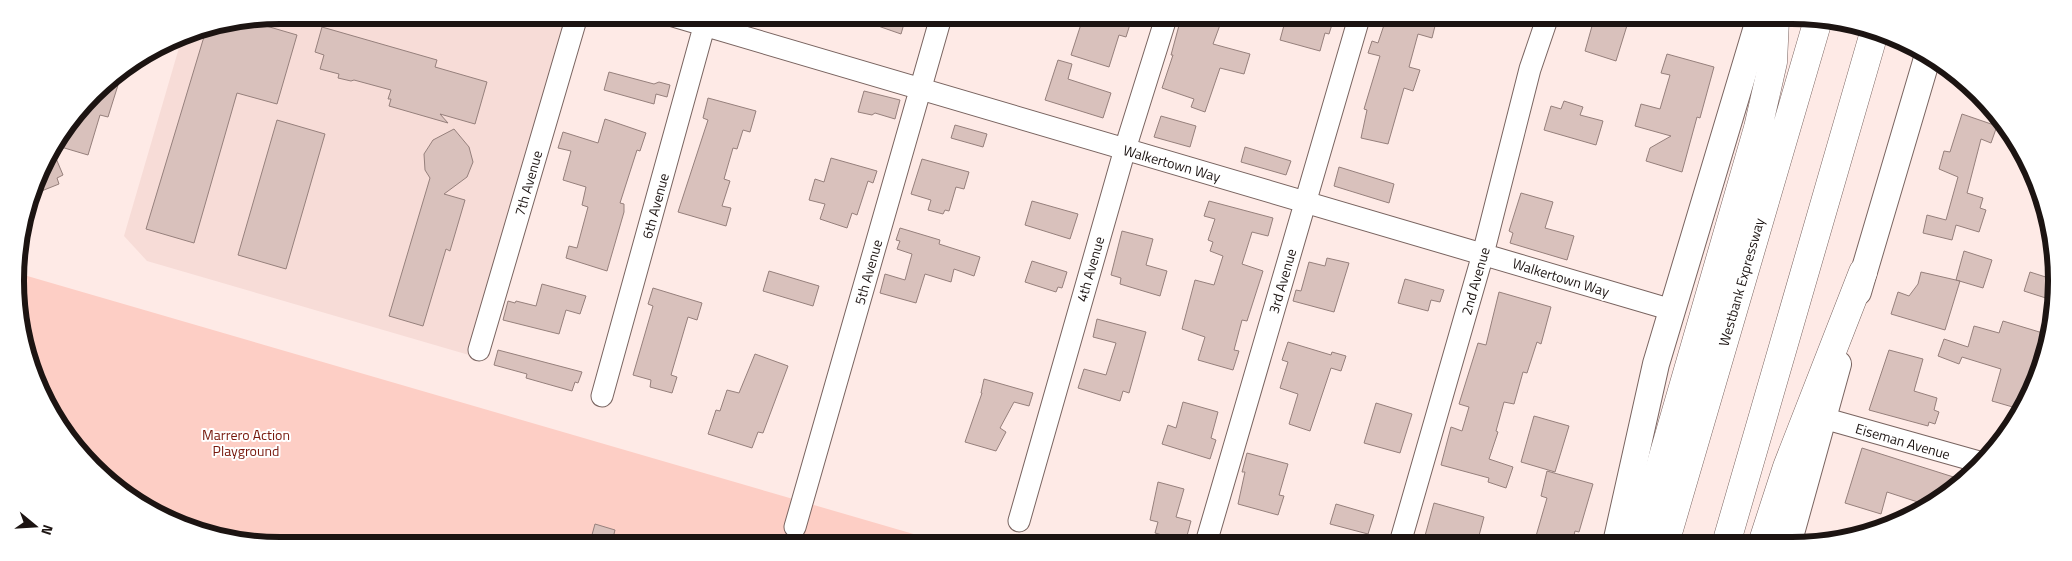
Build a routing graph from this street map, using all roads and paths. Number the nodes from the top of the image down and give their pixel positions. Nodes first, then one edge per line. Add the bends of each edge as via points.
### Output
1 (575, 24) edge
2 (705, 24) edge
3 (715, 24) edge
4 (939, 24) edge
5 (1164, 24) edge
6 (1357, 24) edge
7 (1545, 24) edge
8 (1758, 24) edge
9 (1775, 24) edge
10 (1817, 25) edge
11 (1873, 37) edge
12 (1926, 62) edge
13 (920, 90) junction
14 (1125, 149) junction
15 (1305, 202) junction
16 (1483, 254) junction
17 (1863, 272) junction
18 (1672, 310) junction
19 (479, 350) dead end
20 (602, 396) dead end
21 (1823, 418) junction
22 (1974, 461) edge
23 (1019, 521) dead end
24 (795, 528) dead end
25 (1208, 537) edge
26 (1402, 537) edge
27 (1617, 537) edge
28 (1640, 537) edge
29 (1667, 537) edge
30 (1728, 537) edge
31 (1764, 537) edge
32 (1790, 537) edge

1 - 19 street, 7th Avenue
2 - 20 street, 6th Avenue
3 - 13 street, Walkertown Way
4 - 13 street, 5th Avenue
5 - 14 street, 4th Avenue
6 - 15 street, 3rd Avenue
7 - 16 street, 2nd Avenue via 1530,69
8 - 18 main road
9 - 28 highway via 1773,62 1758,128
10 - 29 highway, Westbank Expressway
11 - 30 highway
12 - 17 main road
13 - 14 street, Walkertown Way
13 - 24 street, 5th Avenue
14 - 15 street, Walkertown Way
14 - 23 street, 4th Avenue
15 - 16 street, Walkertown Way
15 - 25 street, 3rd Avenue
16 - 18 street, Walkertown Way
16 - 26 street, 2nd Avenue
17 - 21 main road
17 - 31 highway via 1787,467
18 - 27 main road via 1656,364
21 - 22 street, Eiseman Avenue
21 - 32 main road

